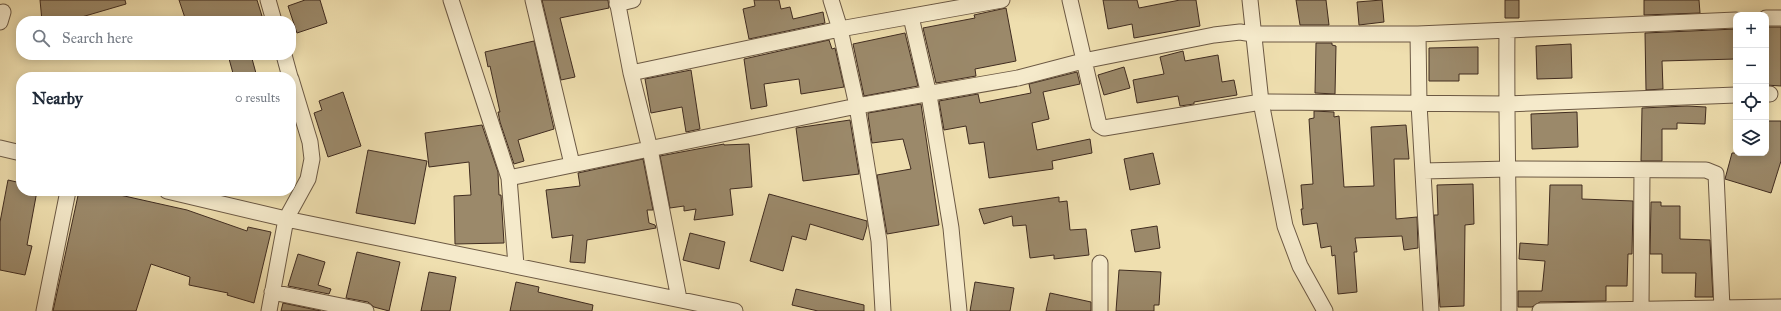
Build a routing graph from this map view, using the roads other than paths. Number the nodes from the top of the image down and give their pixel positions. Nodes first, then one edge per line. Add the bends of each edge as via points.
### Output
1 (268, 0) edge
2 (450, 0) edge
3 (533, 0) edge
4 (633, 0) edge
5 (831, 0) edge
6 (1002, 0) edge
7 (1070, 0) edge
8 (1250, 0) edge
9 (617, 2) edge
10 (273, 16) edge
11 (911, 17) junction
12 (1769, 18) edge
13 (1781, 18) edge
14 (1733, 20) edge
15 (840, 29) junction
16 (1507, 31) junction
17 (1253, 34) junction
18 (1418, 34) junction
19 (286, 60) edge
20 (1083, 61) junction
21 (289, 72) edge
22 (631, 74) junction
23 (296, 95) edge
24 (929, 95) junction
25 (1733, 95) edge
26 (1261, 102) junction
27 (1419, 104) junction
28 (1506, 104) junction
29 (857, 106) junction
30 (0, 148) edge
31 (650, 149) junction
32 (16, 152) edge
33 (572, 164) junction
34 (1509, 169) junction
35 (1642, 170) junction
36 (1423, 171) junction
37 (509, 178) junction
38 (67, 196) edge
39 (188, 196) edge
40 (286, 219) junction
41 (1100, 263) dead end
42 (516, 265) junction
43 (272, 292) junction
44 (679, 299) junction
45 (1781, 307) edge
46 (1722, 308) junction
47 (1641, 309) junction
48 (44, 311) edge
49 (268, 311) edge
50 (366, 311) edge
51 (735, 311) edge
52 (883, 311) edge
53 (959, 311) edge
54 (1100, 311) edge
55 (1325, 311) edge
56 (1431, 311) edge
57 (1509, 311) edge
58 (1540, 311) edge

1 - 10 street
2 - 37 street
3 - 33 street
4 - 9 street
5 - 15 street
6 - 11 street
7 - 20 street
8 - 17 street
9 - 22 street
11 - 15 street
11 - 24 street
12 - 13 street
14 - 16 street
15 - 22 street
15 - 29 street
16 - 18 street
16 - 28 street
17 - 18 street
17 - 20 street via 1240,32 1214,35
17 - 26 street
18 - 27 street
19 - 21 street
20 - 24 street via 1018,78
20 - 26 street via 1098,124 1104,128
22 - 31 street
23 - 40 street via 310,142 312,159 308,178
24 - 29 street
24 - 53 street via 951,228
25 - 28 street
26 - 27 street
26 - 55 street via 1285,226 1300,266
27 - 28 street
27 - 36 street
28 - 34 street
29 - 31 street
29 - 52 street via 879,241
30 - 32 street
31 - 33 street
31 - 44 street
33 - 37 street
34 - 35 street
34 - 36 street
34 - 57 street
35 - 46 street via 1706,170 1716,174
35 - 47 street
36 - 56 street
37 - 42 street
38 - 48 street
39 - 40 street
40 - 42 street
40 - 43 street
41 - 54 street
42 - 44 street
43 - 49 street
43 - 50 street
44 - 51 street
45 - 46 street
46 - 47 street
47 - 58 street

